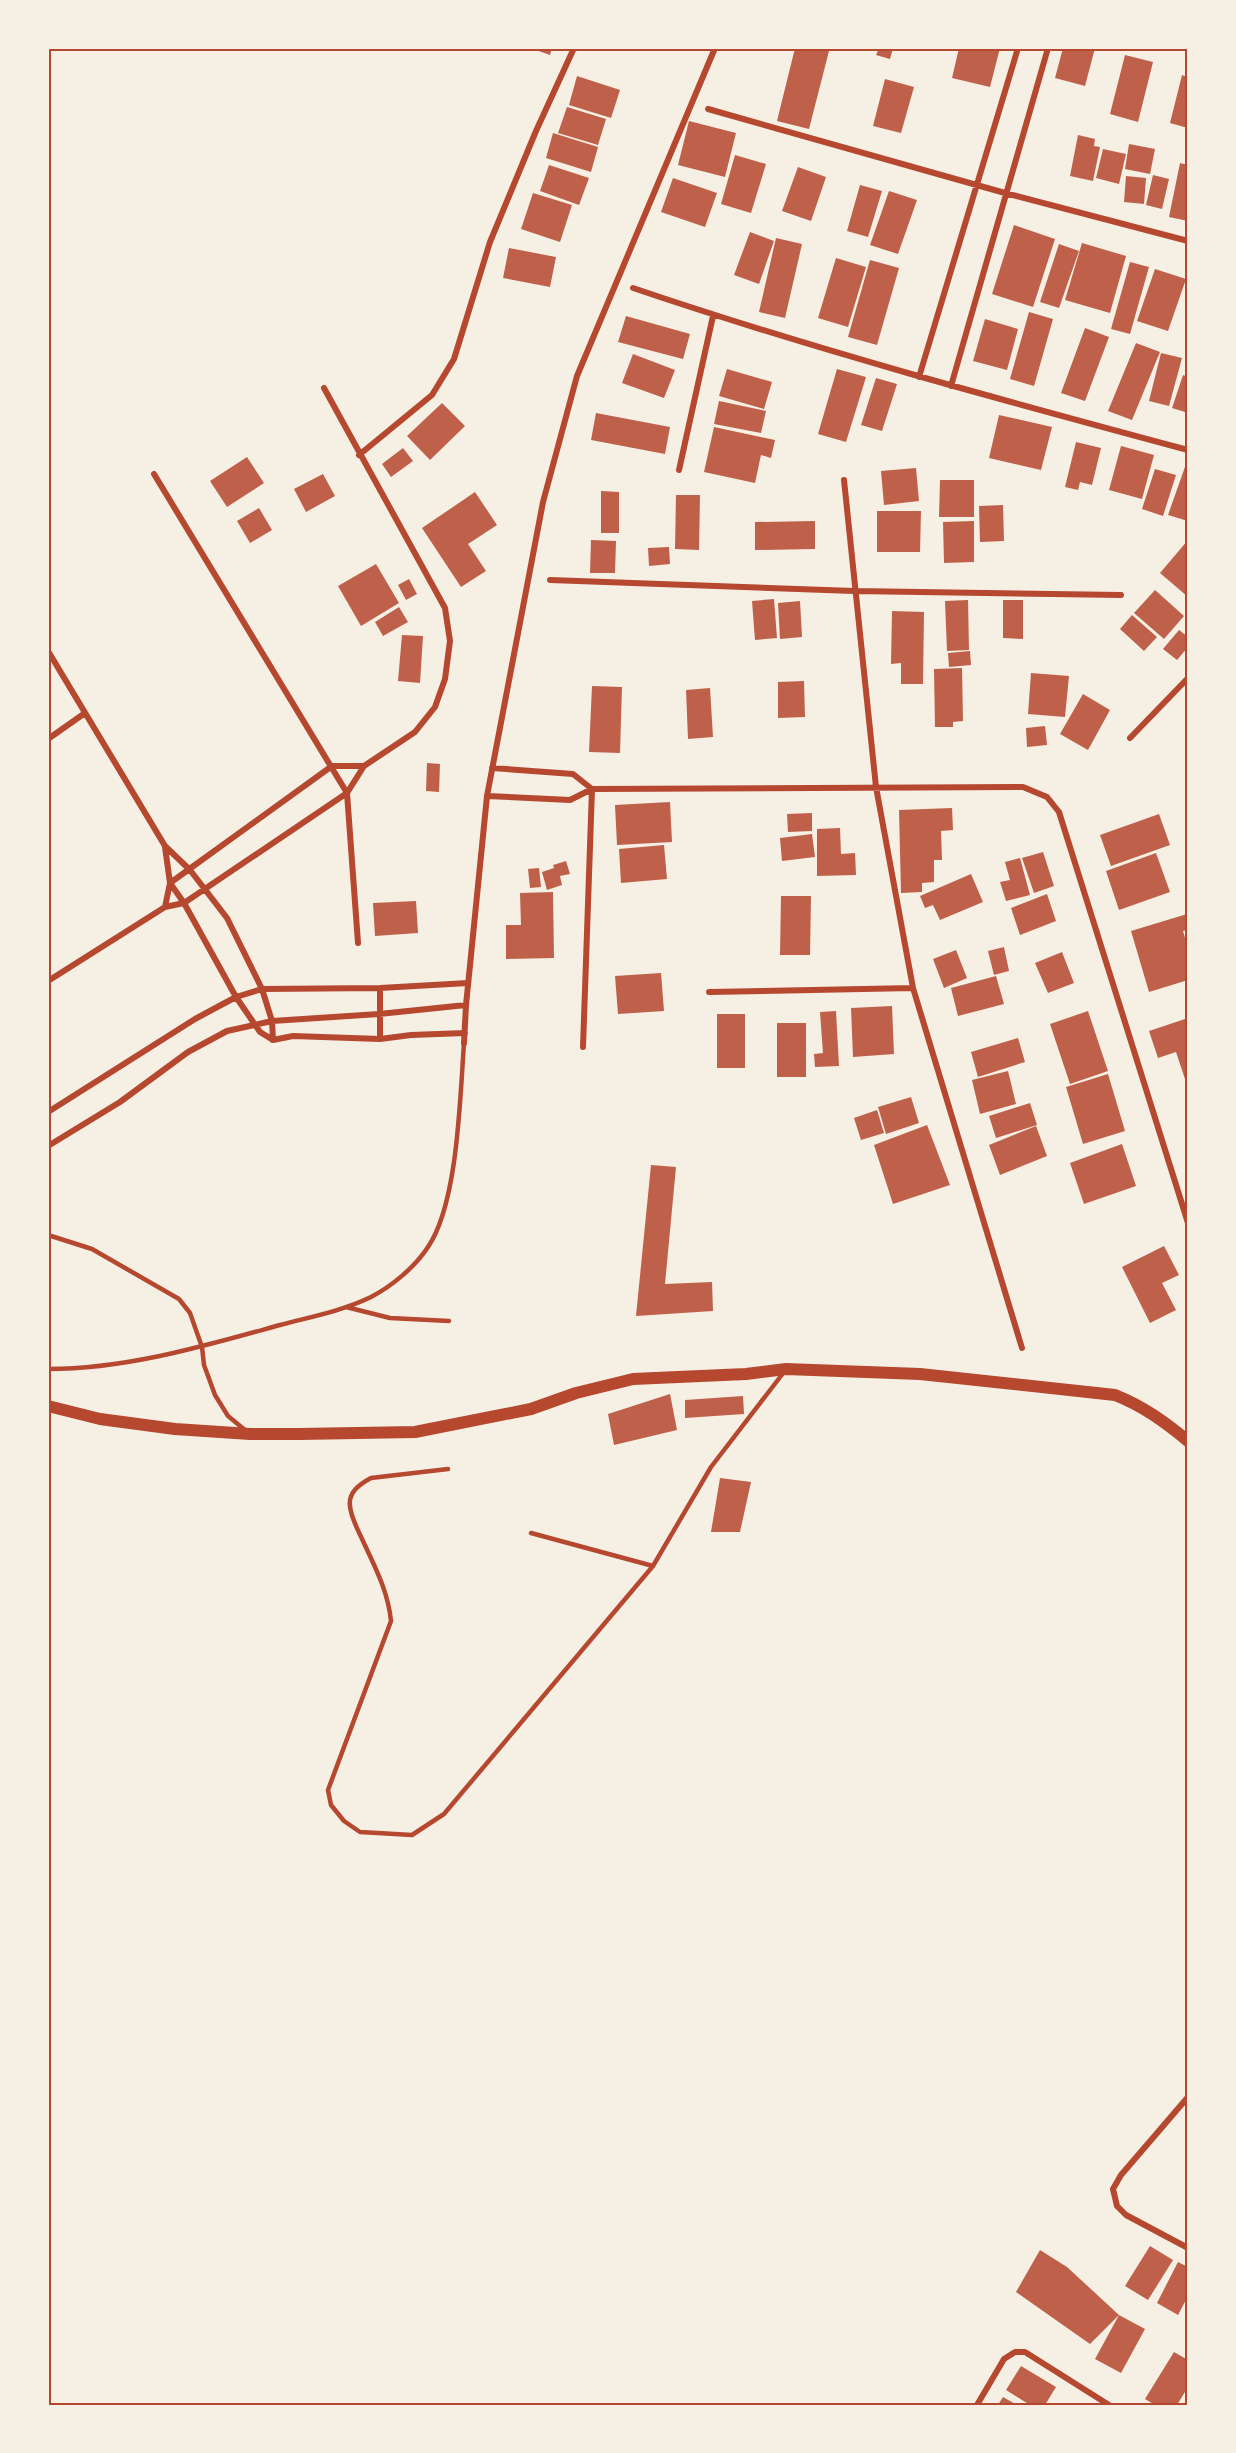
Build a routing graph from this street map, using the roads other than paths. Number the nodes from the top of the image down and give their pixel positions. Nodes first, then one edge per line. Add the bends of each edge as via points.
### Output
1 (574, 48) edge
2 (715, 48) edge
3 (1018, 48) edge
4 (1048, 48) edge
5 (708, 109) dead end
6 (979, 185) junction
7 (1005, 193) junction
8 (1188, 241) edge
9 (633, 288) dead end
10 (713, 316) junction
11 (920, 377) junction
12 (951, 386) junction
13 (324, 388) dead end
14 (1188, 450) edge
15 (359, 455) junction
16 (679, 470) dead end
17 (154, 474) dead end
18 (844, 480) dead end
19 (550, 580) dead end
20 (854, 591) junction
21 (1121, 596) dead end
22 (48, 651) edge
23 (1188, 678) edge
24 (85, 713) junction
25 (1130, 738) dead end
26 (48, 739) edge
27 (332, 765) junction
28 (364, 766) junction
29 (492, 768) junction
30 (876, 787) junction
31 (592, 789) junction
32 (347, 793) junction
33 (487, 796) junction
34 (165, 846) junction
35 (189, 870) junction
36 (170, 883) junction
37 (204, 889) junction
38 (184, 903) junction
39 (165, 907) junction
40 (358, 943) dead end
41 (48, 981) edge
42 (468, 983) junction
43 (380, 988) junction
44 (913, 988) junction
45 (262, 989) junction
46 (709, 992) dead end
47 (236, 997) junction
48 (466, 1005) junction
49 (379, 1014) junction
50 (272, 1021) junction
51 (254, 1024) junction
52 (465, 1034) junction
53 (380, 1039) junction
54 (273, 1040) junction
55 (464, 1042) joint
56 (583, 1047) dead end
57 (48, 1112) edge
58 (48, 1146) edge
59 (1188, 1222) edge
60 (48, 1235) edge
61 (345, 1307) junction
62 (449, 1321) dead end
63 (202, 1347) junction
64 (1022, 1348) dead end
65 (48, 1369) edge
66 (786, 1370) junction
67 (48, 1406) edge
68 (250, 1434) junction
69 (1188, 1441) edge
70 (448, 1469) dead end
71 (531, 1533) dead end
72 (652, 1566) junction
73 (1188, 2097) edge
74 (1188, 2248) edge
75 (977, 2405) edge
76 (1109, 2405) edge

1 - 15 street via 490,242 454,359 432,395
2 - 29 street via 577,376 543,502
3 - 6 street
4 - 7 street
5 - 6 street
6 - 7 street
6 - 11 street
7 - 8 street
7 - 12 street
9 - 10 street
10 - 11 street
10 - 16 street
11 - 12 street
12 - 14 street
13 - 15 street
15 - 28 street via 445,608 450,640 445,679 435,707 415,732
17 - 27 street
18 - 20 street
19 - 20 street
20 - 21 street
20 - 30 street
22 - 24 street
23 - 25 street
24 - 26 street
24 - 34 street
27 - 28 street
27 - 32 street
27 - 35 street
28 - 32 street
29 - 31 street via 573,774
29 - 33 street
30 - 31 street
30 - 44 street
30 - 59 street via 1023,787 1047,797 1059,812
31 - 33 street via 570,800
31 - 56 street
32 - 37 street
32 - 40 street
33 - 42 street
34 - 35 street
34 - 36 street
35 - 36 street
35 - 37 street
36 - 38 street
36 - 39 street
37 - 38 street
37 - 45 street via 227,918
38 - 39 street
38 - 47 street
39 - 41 street
42 - 43 street
42 - 48 street
43 - 45 street
43 - 49 street
44 - 46 street
44 - 64 street
45 - 47 street
45 - 50 street
47 - 51 street
47 - 57 street
48 - 49 street
48 - 52 street
49 - 50 street
49 - 53 street
50 - 51 street
50 - 54 street
51 - 54 street
51 - 58 street via 227,1031 188,1052 120,1102
52 - 53 street
52 - 55 street
53 - 54 street via 293,1036
55 - 61 lane via 456,1145 443,1219 410,1268 384,1290
60 - 63 lane via 92,1250 179,1299 190,1313
61 - 62 lane via 390,1318
61 - 63 lane
63 - 65 lane via 102,1366
63 - 68 lane via 215,1395 228,1416
66 - 68 main road via 633,1379 531,1409 415,1432
66 - 69 main road via 920,1374 1115,1395 1153,1414
66 - 72 lane via 711,1467
67 - 68 main road via 100,1419
70 - 72 lane via 371,1478 360,1483 349,1504 386,1593 391,1620 328,1790 332,1805 344,1821 360,1832 412,1835 444,1814
71 - 72 lane
73 - 74 street via 1113,2189 1117,2206 1126,2215
75 - 76 street via 1004,2359 1015,2352 1025,2352

